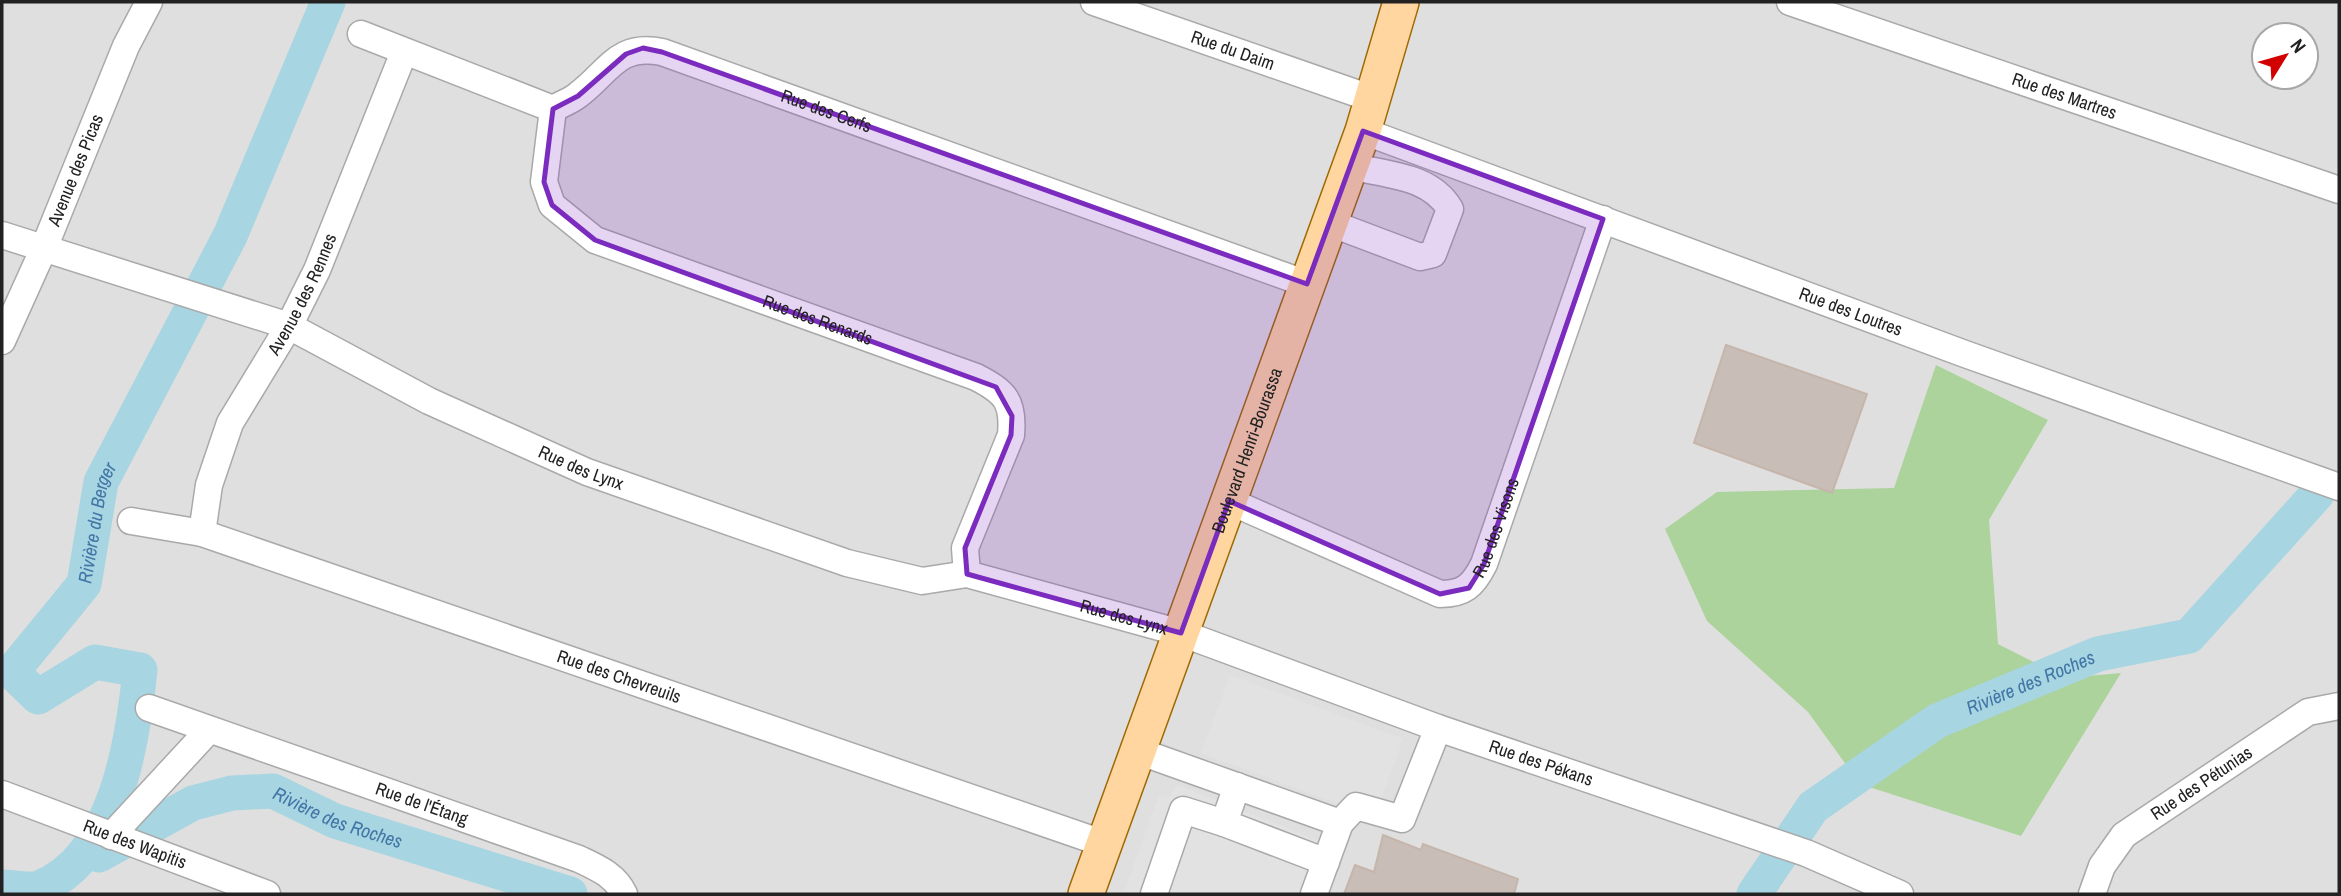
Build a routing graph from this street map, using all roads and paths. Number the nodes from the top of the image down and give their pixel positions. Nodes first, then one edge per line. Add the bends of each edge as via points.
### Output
1 (149, 2) edge
2 (1094, 2) edge
3 (1401, 2) edge
4 (1790, 2) edge
5 (361, 34) dead end
6 (404, 52) junction
7 (553, 108) junction
8 (1368, 115) junction
9 (1350, 166) junction
10 (2339, 190) edge
11 (1603, 219) junction
12 (1330, 223) junction
13 (2, 235) edge
14 (44, 248) junction
15 (1307, 284) junction
16 (289, 326) junction
17 (2, 341) edge
18 (2339, 487) edge
19 (1229, 501) junction
20 (131, 521) dead end
21 (201, 533) junction
22 (967, 574) junction
23 (1181, 633) junction
24 (2339, 706) edge
25 (149, 708) dead end
26 (1438, 727) junction
27 (209, 730) junction
28 (1138, 751) junction
29 (1237, 786) junction
30 (2, 794) edge
31 (1224, 823) junction
32 (1340, 823) junction
33 (112, 837) junction
34 (1105, 844) junction
35 (1326, 862) junction
36 (267, 894) edge
37 (624, 894) edge
38 (1086, 894) edge
39 (1154, 894) edge
40 (1314, 894) edge
41 (1900, 894) edge
42 (2092, 894) edge

1 - 14 street, Avenue des Picas via 126,46
2 - 8 street, Rue du Daim
3 - 8 main road, Boulevard Henri-Bourassa
4 - 10 street, Rue des Martres
5 - 6 street
6 - 7 street
6 - 16 street, Avenue des Rennes via 317,270
7 - 15 street, Rue des Cerfs via 578,96 626,54 643,48 662,52
7 - 22 street, Rue des Renards via 544,182 552,205 595,240 996,387 1010,408 1011,435 965,548
8 - 9 main road, Boulevard Henri-Bourassa
8 - 11 street, Rue des Loutres
9 - 12 main road, Boulevard Henri-Bourassa
9 - 12 street via 1421,181 1442,194 1450,209 1447,223 1433,254 1420,257
11 - 18 street, Rue des Loutres
11 - 19 street, Rue des Visons via 1484,564 1469,588 1440,594
12 - 15 main road, Boulevard Henri-Bourassa
13 - 14 street, Rue des Lynx
14 - 16 street, Rue des Lynx
14 - 17 street, Avenue des Picas
15 - 19 main road, Boulevard Henri-Bourassa
16 - 21 street, Avenue des Rennes via 230,423 209,485
16 - 22 street, Rue des Lynx via 429,401 587,472 847,563 922,580
19 - 23 main road, Boulevard Henri-Bourassa
20 - 21 street, Rue des Chevreuils
21 - 34 street, Rue des Chevreuils
22 - 23 street, Rue des Lynx
23 - 26 street, Rue des Pékans
23 - 28 main road, Boulevard Henri-Bourassa
24 - 42 street, Rue des Pétunias via 2308,712 2131,830 2112,849
25 - 27 street, Rue de l'Étang
26 - 32 street via 1402,819 1356,806
26 - 41 street, Rue des Pékans via 1774,841
27 - 33 street
27 - 37 street, Rue de l'Étang via 579,859 604,871
28 - 29 street
28 - 34 main road, Boulevard Henri-Bourassa
29 - 31 street
29 - 32 street
30 - 33 street, Rue des Wapitis
31 - 35 street
31 - 39 street via 1183,810
32 - 35 street
33 - 36 street, Rue des Wapitis
34 - 38 main road, Boulevard Henri-Bourassa
35 - 40 street

